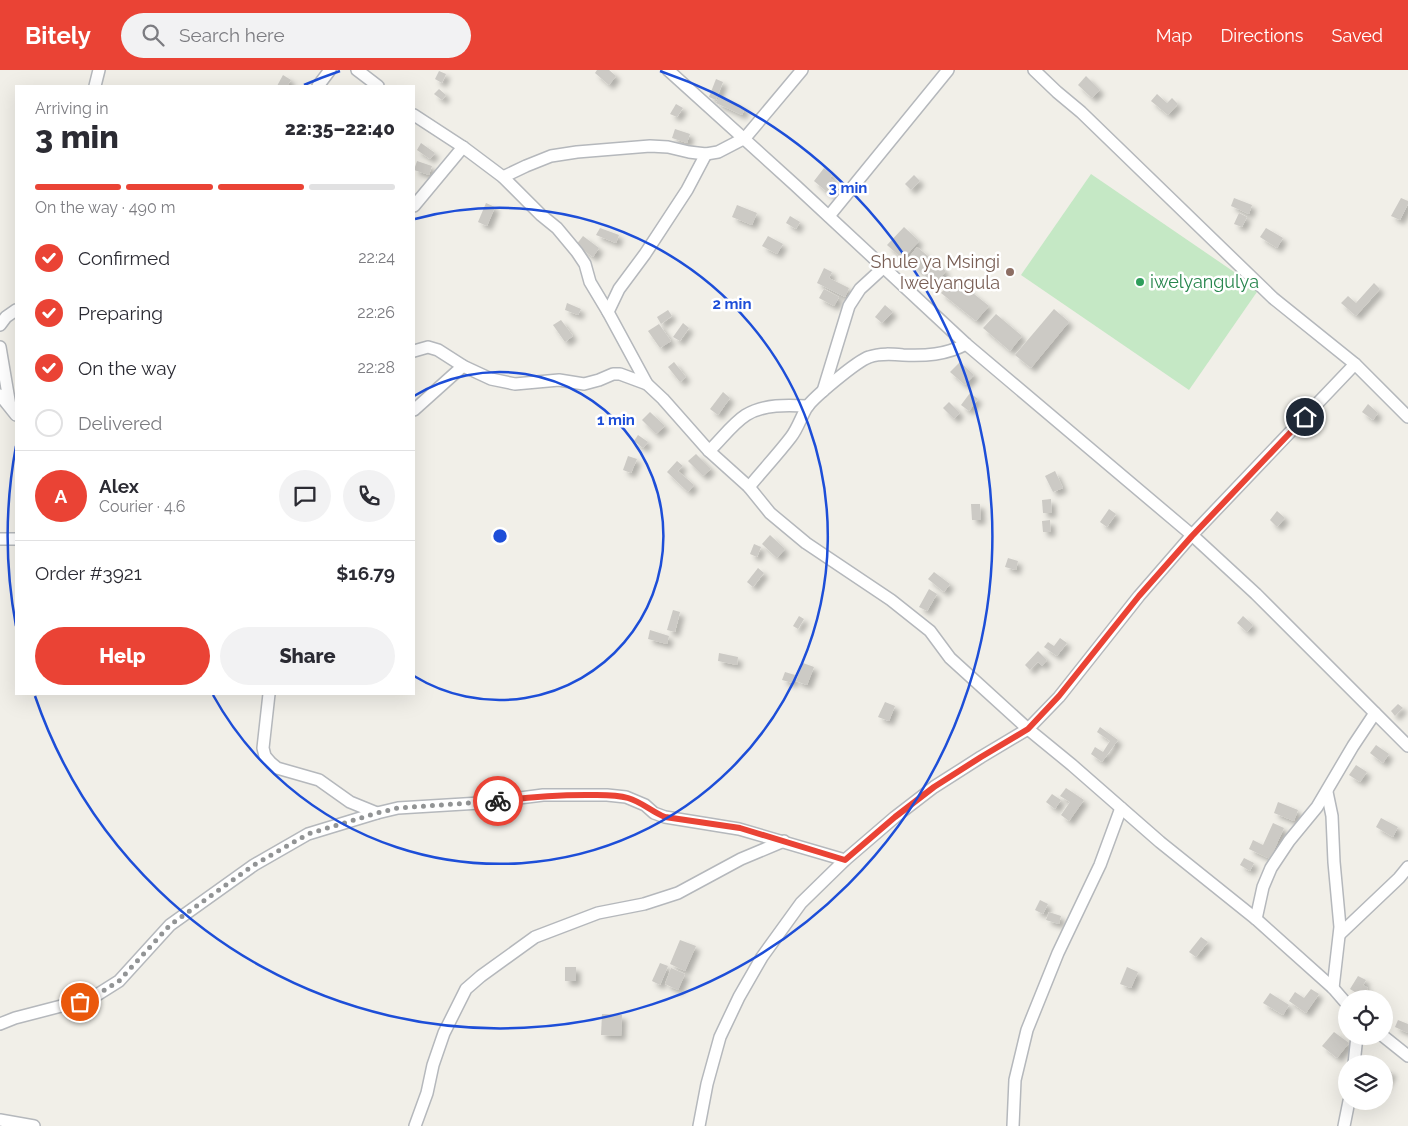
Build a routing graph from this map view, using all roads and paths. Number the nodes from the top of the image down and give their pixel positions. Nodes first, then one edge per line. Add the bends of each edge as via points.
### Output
1 (99, 70) edge
2 (330, 70) edge
3 (357, 70) edge
4 (668, 70) edge
5 (802, 70) edge
6 (948, 70) edge
7 (1034, 70) edge
8 (95, 85) edge
9 (319, 85) edge
10 (377, 85) edge
11 (415, 116) edge
12 (745, 138) junction
13 (463, 147) junction
14 (706, 154) junction
15 (503, 177) junction
16 (415, 205) edge
17 (829, 216) junction
18 (884, 267) junction
19 (15, 311) edge
20 (608, 312) junction
21 (0, 325) edge
22 (966, 344) junction
23 (0, 347) edge
24 (415, 351) edge
25 (1355, 364) junction
26 (463, 366) junction
27 (647, 384) junction
28 (823, 390) junction
29 (0, 394) edge
30 (808, 406) junction
31 (415, 409) edge
32 (13, 411) edge
33 (1408, 417) edge
34 (709, 451) junction
35 (749, 487) junction
36 (1192, 536) junction
37 (0, 539) edge
38 (15, 539) edge
39 (269, 695) edge
40 (1375, 713) junction
41 (1028, 729) junction
42 (1408, 746) edge
43 (1327, 792) junction
44 (1120, 808) junction
45 (377, 813) junction
46 (784, 841) junction
47 (845, 860) junction
48 (1408, 867) edge
49 (1256, 919) junction
50 (1340, 934) junction
51 (1333, 988) junction
52 (1338, 994) edge
53 (0, 1024) edge
54 (1393, 1044) edge
55 (1408, 1056) edge
56 (1347, 1110) edge
57 (0, 1120) edge
58 (34, 1126) edge
59 (415, 1126) edge
60 (699, 1126) edge
61 (1013, 1126) edge
62 (1344, 1126) edge

1 - 8 street
2 - 9 street
3 - 10 street
4 - 12 street
5 - 12 street
6 - 17 street
7 - 25 street via 1273,298
11 - 13 street
12 - 14 street via 718,152
12 - 17 street
13 - 15 street
13 - 16 street
14 - 15 street via 650,146 577,152 551,156
14 - 20 street via 687,190 619,289
15 - 20 street via 578,252 590,282
17 - 18 street
18 - 22 street
18 - 28 street via 860,289 849,306
19 - 21 street
20 - 27 street
22 - 28 street via 945,353 869,357
22 - 36 street
23 - 32 street
24 - 26 street via 438,350
25 - 33 street
25 - 36 street
26 - 27 street via 491,379 516,384 560,380 584,384 620,374
26 - 31 street
27 - 34 street
28 - 30 street
29 - 32 street
30 - 34 street via 783,405 746,415
30 - 35 street via 793,436
34 - 35 street
35 - 41 street via 770,514 790,531 930,630 950,658
36 - 40 street via 1256,594
36 - 41 street
37 - 38 street
39 - 45 street via 263,748 270,763 319,780 350,802
40 - 42 street
40 - 43 street
41 - 44 street
41 - 47 street via 934,787
43 - 49 street via 1271,868
43 - 50 street via 1332,816
44 - 49 street
44 - 61 street via 1100,865 1058,953 1027,1030 1015,1080
45 - 46 street via 398,808 543,796 607,795 626,797 665,817 740,828
45 - 53 street via 308,834 254,865 170,925 119,981 92,998
46 - 47 street
46 - 59 street via 741,859 678,893 598,913 535,937 481,976 466,989 444,1033
47 - 60 street via 786,923 739,997 720,1037
48 - 50 street
49 - 51 street
50 - 51 street
51 - 52 street
54 - 55 street
56 - 62 street
57 - 58 street

